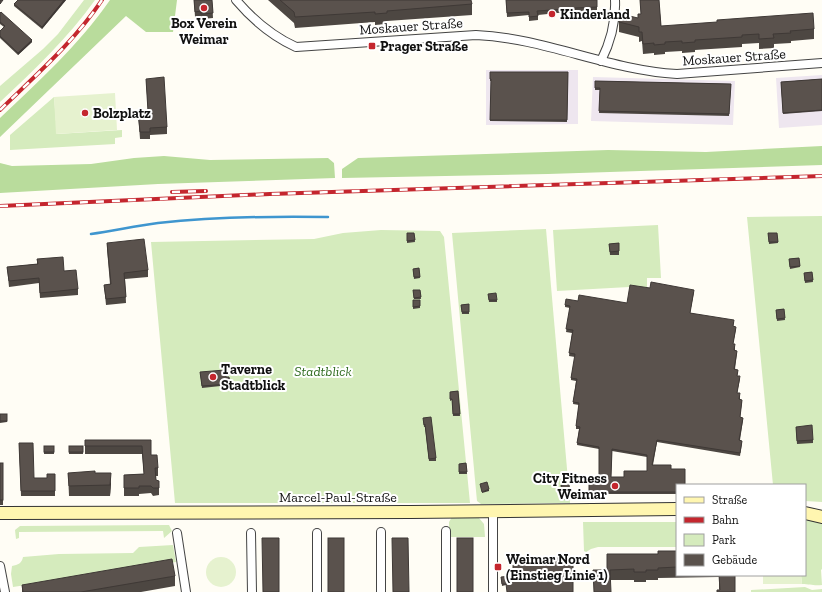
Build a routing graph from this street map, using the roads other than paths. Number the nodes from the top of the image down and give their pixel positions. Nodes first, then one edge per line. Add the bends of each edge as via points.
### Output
1 (236, 0) edge
2 (615, 0) edge
3 (601, 61) junction
4 (822, 63) edge
5 (676, 509) edge
6 (492, 510) junction
7 (0, 513) edge
8 (806, 513) edge
9 (822, 517) edge
10 (446, 531) dead end
11 (381, 532) dead end
12 (178, 533) dead end
13 (251, 533) dead end
14 (317, 533) dead end
15 (0, 566) edge
16 (5, 592) edge
17 (186, 592) edge
18 (252, 592) edge
19 (317, 592) edge
20 (381, 592) edge
21 (446, 592) edge
22 (493, 592) edge

1 - 3 street, Moskauer Straße via 265,28 296,47 476,35 544,45
2 - 3 street via 613,30
3 - 4 street, Moskauer Straße via 650,72 677,74
5 - 6 street, Marcel-Paul-Straße
6 - 7 street, Marcel-Paul-Straße
6 - 22 street
8 - 9 street
10 - 21 street
11 - 20 street
12 - 17 street
13 - 18 street
14 - 19 street
15 - 16 street

